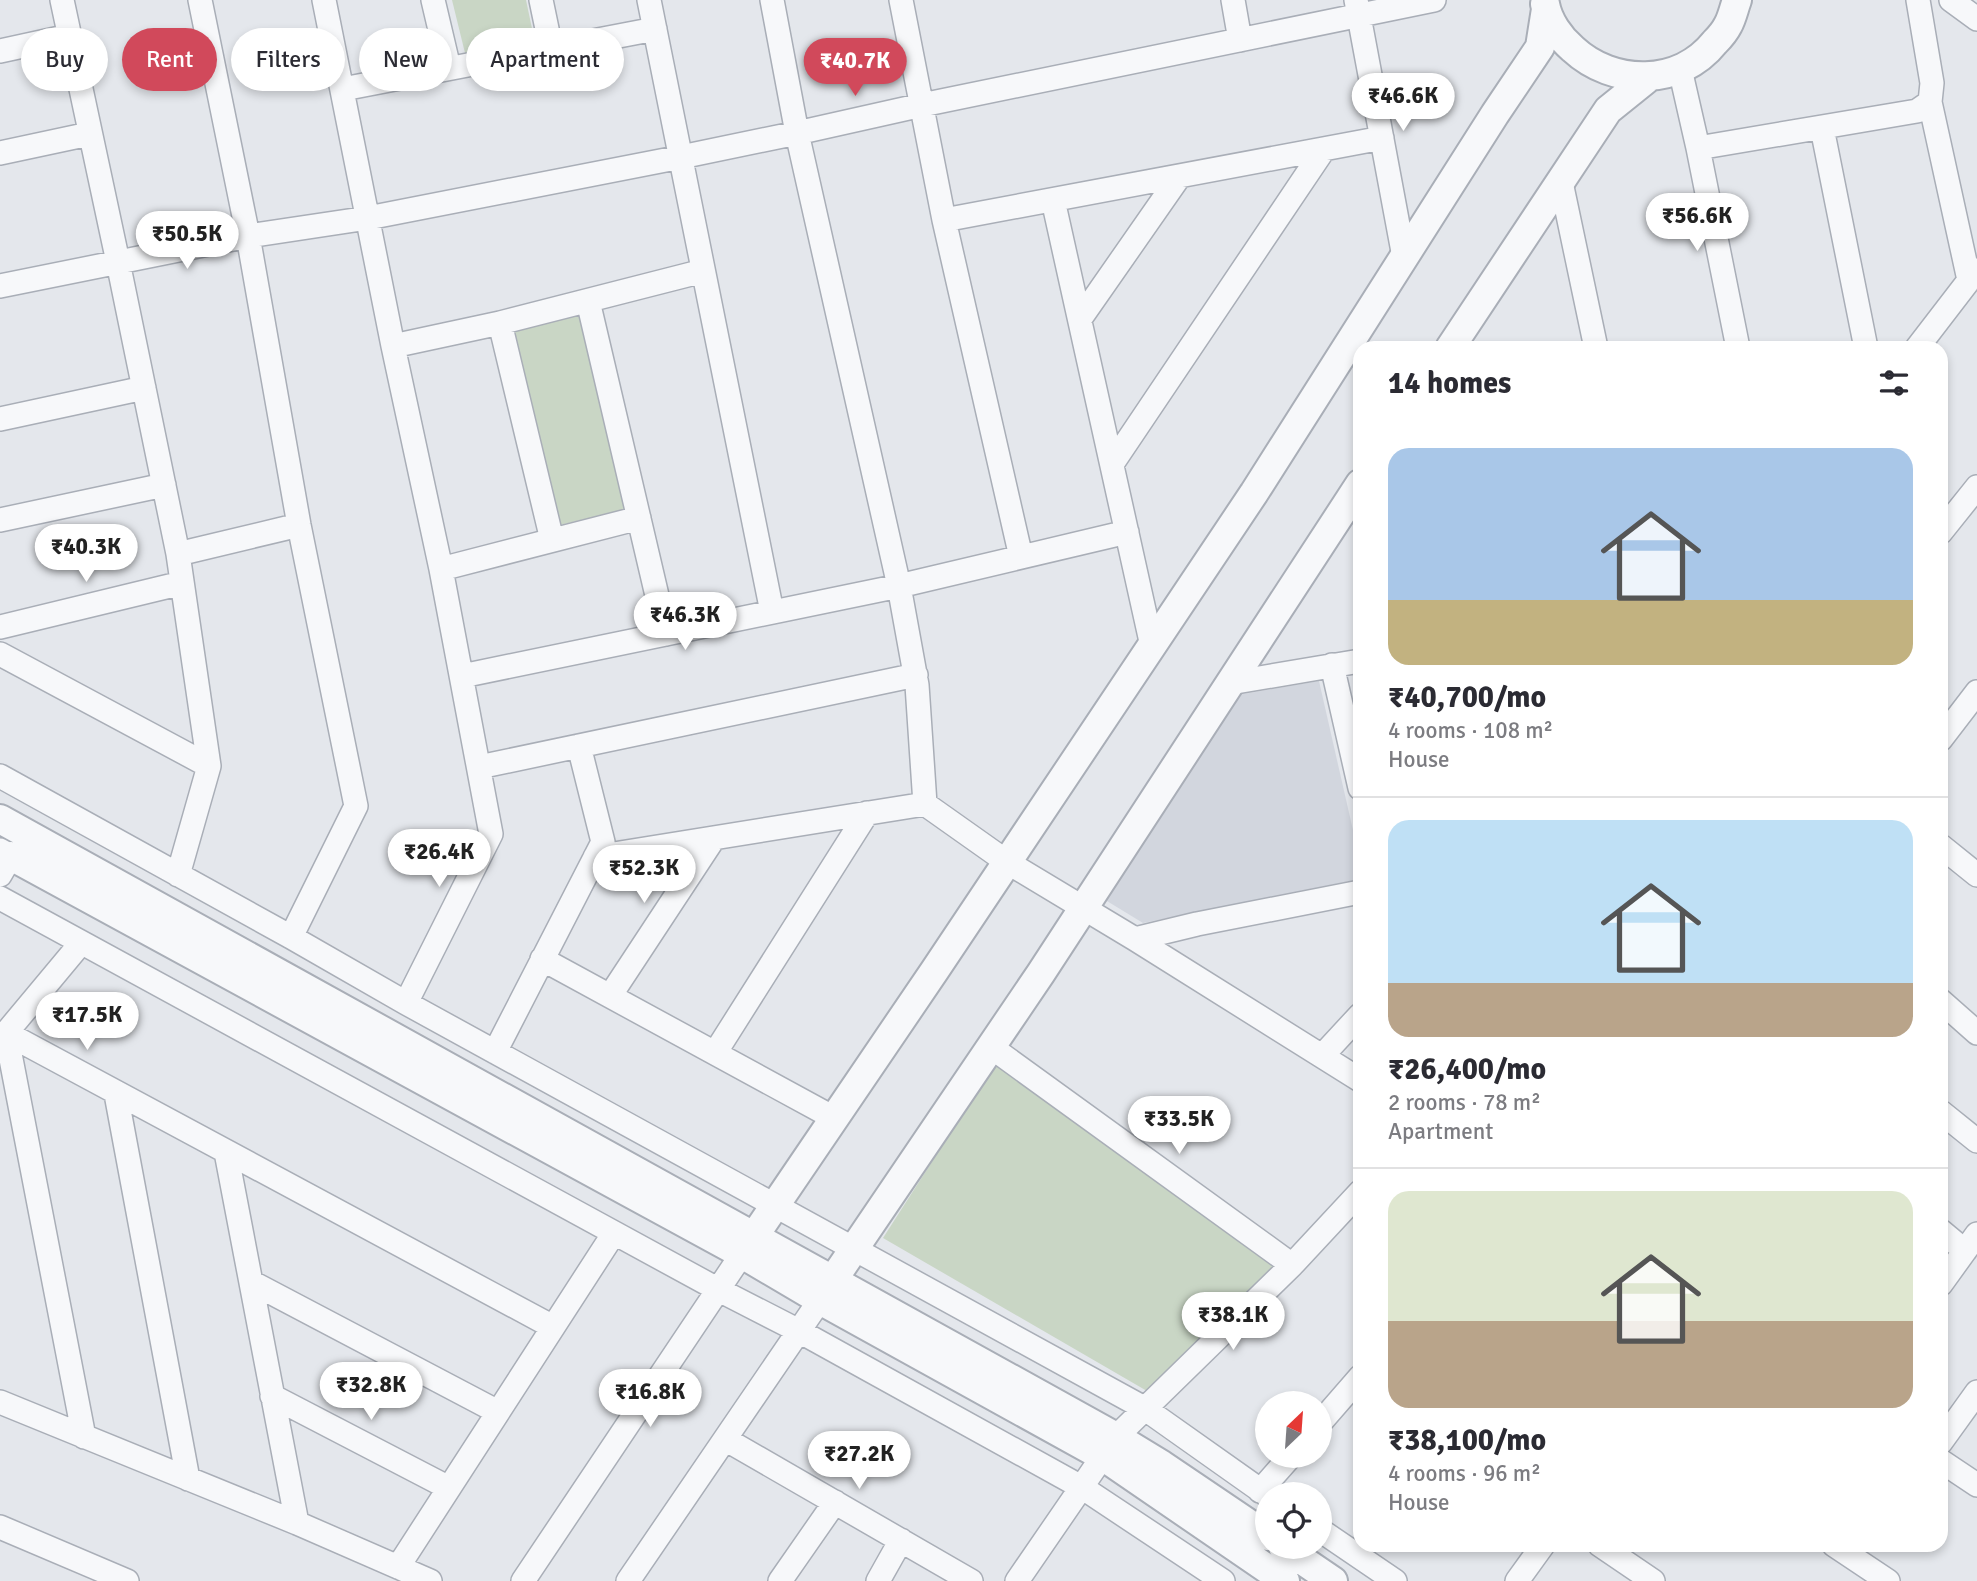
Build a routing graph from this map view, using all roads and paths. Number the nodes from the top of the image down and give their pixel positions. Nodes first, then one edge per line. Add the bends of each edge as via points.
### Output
1 (62, 0) edge
2 (200, 0) edge
3 (324, 0) edge
4 (433, 0) edge
5 (541, 0) edge
6 (649, 0) edge
7 (772, 0) edge
8 (901, 0) edge
9 (1233, 0) edge
10 (1434, 0) edge
11 (1737, 0) edge
12 (1918, 0) edge
13 (1951, 0) edge
14 (1545, 5) edge
15 (1358, 8) edge
16 (1977, 19) edge
17 (67, 28) edge
18 (330, 28) edge
19 (440, 28) edge
20 (547, 28) edge
21 (655, 29) junction
22 (624, 35) edge
23 (1240, 40) junction
24 (21, 46) edge
25 (0, 51) edge
26 (1681, 69) junction
27 (1649, 77) junction
28 (80, 91) edge
29 (343, 91) edge
30 (1930, 102) junction
31 (922, 105) junction
32 (1822, 128) junction
33 (797, 133) junction
34 (89, 134) junction
35 (1382, 138) junction
36 (1698, 148) junction
37 (1324, 149) junction
38 (0, 153) edge
39 (681, 157) junction
40 (1179, 177) junction
41 (1560, 182) junction
42 (1053, 200) junction
43 (368, 218) junction
44 (944, 220) junction
45 (248, 236) junction
46 (1404, 257) junction
47 (118, 262) junction
48 (704, 271) junction
49 (1973, 275) edge
50 (0, 286) edge
51 (588, 301) junction
52 (1080, 319) junction
53 (500, 323) junction
54 (1455, 341) edge
55 (1594, 341) edge
56 (1737, 341) edge
57 (1865, 341) edge
58 (1922, 341) edge
59 (393, 346) junction
60 (144, 388) junction
61 (0, 419) edge
62 (1112, 464) junction
63 (164, 485) junction
64 (1977, 487) edge
65 (1353, 495) edge
66 (639, 518) junction
67 (0, 520) edge
68 (1948, 523) edge
69 (299, 525) junction
70 (1127, 532) junction
71 (552, 540) junction
72 (178, 554) junction
73 (1021, 557) junction
74 (441, 569) junction
75 (182, 583) junction
76 (899, 586) junction
77 (772, 612) junction
78 (0, 627) edge
79 (666, 634) junction
80 (1152, 646) junction
81 (0, 654) edge
82 (1353, 662) edge
83 (1332, 665) junction
84 (916, 675) junction
85 (462, 676) junction
86 (1230, 682) junction
87 (1977, 692) edge
88 (1948, 730) edge
89 (579, 746) junction
90 (1353, 756) edge
91 (209, 766) junction
92 (479, 767) junction
93 (0, 776) edge
94 (925, 804) junction
95 (867, 813) junction
96 (0, 819) edge
97 (714, 838) junction
98 (1948, 851) edge
99 (595, 857) junction
100 (4, 861) edge
101 (1007, 863) junction
102 (178, 874) junction
103 (1977, 874) edge
104 (1353, 893) edge
105 (0, 898) edge
106 (1083, 908) junction
107 (291, 937) junction
108 (1135, 939) junction
109 (82, 943) junction
110 (542, 959) junction
111 (610, 996) junction
112 (406, 1003) junction
113 (1948, 1007) edge
114 (1353, 1023) edge
115 (1977, 1033) edge
116 (3, 1034) edge
117 (991, 1047) junction
118 (495, 1052) junction
119 (715, 1053) junction
120 (1322, 1056) junction
121 (1353, 1076) edge
122 (117, 1094) junction
123 (834, 1118) junction
124 (1948, 1118) edge
125 (1977, 1142) edge
126 (226, 1152) junction
127 (1353, 1200) edge
128 (775, 1205) junction
129 (614, 1233) junction
130 (1948, 1234) edge
131 (1971, 1243) edge
132 (748, 1245) junction
133 (854, 1249) junction
134 (1292, 1265) junction
135 (1948, 1274) edge
136 (251, 1282) junction
137 (719, 1290) junction
138 (826, 1290) junction
139 (553, 1327) junction
140 (799, 1331) junction
141 (1353, 1387) edge
142 (1977, 1392) edge
143 (272, 1396) junction
144 (0, 1402) edge
145 (1144, 1408) junction
146 (1332, 1410) edge
147 (498, 1412) junction
148 (1948, 1432) edge
149 (83, 1437) junction
150 (725, 1439) junction
151 (1110, 1447) junction
152 (1948, 1466) edge
153 (188, 1479) junction
154 (1977, 1485) edge
155 (1255, 1487) edge
156 (449, 1488) junction
157 (1083, 1488) junction
158 (835, 1502) junction
159 (296, 1523) junction
160 (0, 1527) edge
161 (1255, 1528) edge
162 (1332, 1539) edge
163 (901, 1540) junction
164 (1538, 1552) edge
165 (1610, 1552) edge
166 (1844, 1552) edge
167 (1301, 1559) edge
168 (398, 1567) junction
169 (1210, 1577) edge
170 (127, 1581) edge
171 (430, 1581) edge
172 (523, 1581) edge
173 (628, 1581) edge
174 (780, 1581) edge
175 (878, 1581) edge
176 (971, 1581) edge
177 (1017, 1581) edge
178 (1285, 1581) edge
179 (1333, 1581) edge
180 (1395, 1581) edge
181 (1517, 1581) edge
182 (1653, 1581) edge
183 (1888, 1581) edge

1 - 17 street
2 - 45 street
3 - 18 street
4 - 19 street
5 - 20 street
6 - 21 street
7 - 33 street
8 - 31 street
9 - 23 street
10 - 15 street
11 - 26 street via 1728,27 1708,52
12 - 30 street via 1932,83
13 - 16 street
14 - 27 street via 1562,39 1586,61 1616,74
14 - 46 street via 1540,47
15 - 23 street
15 - 35 street
21 - 22 street
21 - 39 street
23 - 31 street
24 - 25 street
26 - 27 street
26 - 36 street
27 - 41 street via 1608,110
28 - 34 street
29 - 43 street
30 - 32 street via 1917,111
30 - 49 street
31 - 33 street
31 - 44 street
32 - 36 street
32 - 57 street
33 - 39 street
33 - 76 street
34 - 38 street
34 - 47 street
35 - 37 street
35 - 46 street
36 - 56 street
37 - 40 street
37 - 62 street
39 - 43 street
39 - 48 street
40 - 42 street
40 - 52 street
41 - 54 street
41 - 55 street
42 - 44 street
42 - 52 street
43 - 45 street
43 - 59 street
44 - 73 street
45 - 47 street
45 - 69 street
46 - 80 street
47 - 50 street
47 - 60 street
48 - 51 street
48 - 77 street
49 - 58 street
51 - 53 street
51 - 66 street
52 - 62 street
53 - 59 street
53 - 71 street
59 - 74 street
60 - 61 street
60 - 63 street
62 - 70 street
63 - 67 street
63 - 72 street
64 - 68 street
65 - 86 street
66 - 71 street
66 - 79 street
69 - 72 street
69 - 107 street via 356,806
70 - 73 street
70 - 80 street
71 - 74 street
72 - 75 street
73 - 76 street
74 - 85 street
75 - 78 street
75 - 91 street
76 - 77 street
76 - 84 street
77 - 79 street
79 - 85 street
80 - 101 street
81 - 91 street
82 - 83 street
83 - 86 street
83 - 90 street
84 - 89 street
84 - 94 street
85 - 92 street
86 - 106 street
87 - 88 street
89 - 92 street
89 - 99 street via 603,842
91 - 102 street
92 - 112 street via 491,834
93 - 102 street
94 - 95 street
94 - 101 street
95 - 97 street
95 - 119 street
96 - 132 street
97 - 99 street
97 - 111 street
98 - 103 street
99 - 110 street
100 - 132 street
101 - 106 street
101 - 123 street
102 - 107 street
104 - 108 street
105 - 109 street
106 - 108 street
106 - 117 street
107 - 112 street
108 - 120 street
109 - 116 street
109 - 129 street
110 - 111 street
110 - 118 street
111 - 119 street
112 - 118 street
113 - 115 street
114 - 120 street
116 - 122 street
116 - 149 street
117 - 133 street
117 - 134 street
118 - 128 street
119 - 123 street
120 - 121 street
122 - 126 street
122 - 153 street
123 - 128 street
124 - 125 street
126 - 136 street
126 - 139 street
127 - 134 street
128 - 132 street
128 - 133 street
129 - 137 street
129 - 139 street
130 - 131 street
131 - 135 street
132 - 137 street
132 - 138 street
133 - 138 street
133 - 145 street
134 - 145 street
136 - 143 street
136 - 147 street
137 - 140 street
137 - 172 street
138 - 140 street
138 - 151 street
139 - 147 street
140 - 150 street
140 - 157 street
141 - 146 street
142 - 148 street
143 - 156 street
143 - 159 street
144 - 149 street
145 - 151 street
145 - 155 street
147 - 156 street
149 - 153 street
150 - 158 street
150 - 173 street
151 - 157 street
151 - 161 street via 1162,1465
151 - 178 street
152 - 154 street
153 - 159 street
156 - 168 street
157 - 169 street
157 - 177 street
158 - 163 street
158 - 174 street
159 - 168 street
160 - 170 street
162 - 180 street
163 - 175 street
163 - 176 street
164 - 181 street
165 - 182 street
166 - 183 street
167 - 179 street
168 - 171 street

